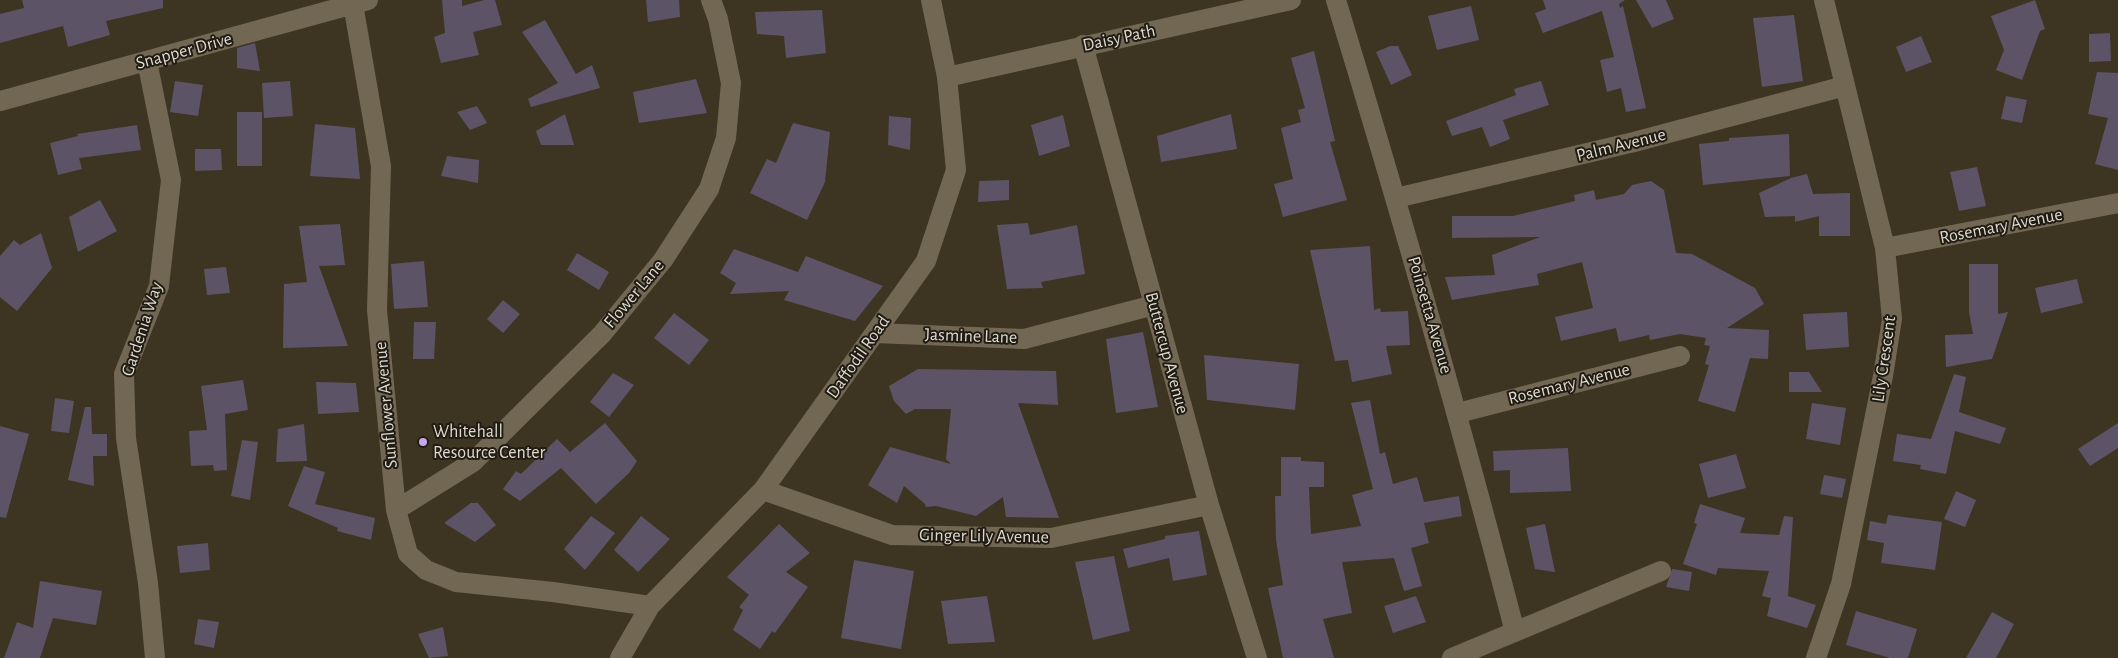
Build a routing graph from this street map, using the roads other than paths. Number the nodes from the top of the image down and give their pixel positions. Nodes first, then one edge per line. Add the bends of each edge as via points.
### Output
1 (711, 0) edge
2 (931, 0) edge
3 (1291, 0) edge
4 (1336, 0) edge
5 (1824, 0) edge
6 (361, 2) edge
7 (1083, 45) junction
8 (147, 61) junction
9 (947, 76) junction
10 (1845, 86) junction
11 (0, 101) edge
12 (1396, 198) junction
13 (2118, 203) edge
14 (1885, 248) junction
15 (1154, 305) junction
16 (875, 333) junction
17 (1680, 356) dead end
18 (1458, 412) junction
19 (763, 490) junction
20 (1209, 505) junction
21 (396, 510) junction
22 (1661, 571) dead end
23 (650, 606) junction
24 (1516, 632) junction
25 (155, 658) edge
26 (620, 658) edge
27 (1257, 658) edge
28 (1452, 658) edge
29 (1816, 658) edge

1 - 21 street, Flower Lane via 731,83 726,138 708,189 663,260 602,334 473,462
2 - 9 street, Daffodil Road
3 - 7 street, Daisy Path
4 - 12 street, Poinsetta Avenue
5 - 10 street, Lily Crescent
6 - 8 street, Snapper Drive
6 - 21 street, Sunflower Avenue via 381,166 377,310
7 - 9 street, Daisy Path
7 - 15 street, Buttercup Avenue
8 - 11 street, Snapper Drive
8 - 25 street, Gardenia Way via 171,180 158,286 124,374 126,438 148,583
9 - 16 street, Daffodil Road via 956,170 926,261
10 - 12 street, Palm Avenue via 1634,142
10 - 14 street, Lily Crescent
12 - 18 street, Poinsetta Avenue
13 - 14 street, Rosemary Avenue
14 - 29 street, Lily Crescent via 1892,319 1883,376 1841,584
15 - 16 street, Jasmine Lane via 1024,339
15 - 20 street, Buttercup Avenue
16 - 19 street, Daffodil Road
17 - 18 street, Rosemary Avenue
18 - 24 street, Poinsetta Avenue
19 - 20 street, Ginger Lily Avenue via 892,535 1051,538
19 - 23 street, Daffodil Road
20 - 27 street, Buttercup Avenue
21 - 23 street, Sunflower Avenue via 408,554 426,570 456,582
22 - 24 street
23 - 26 street, Daffodil Road
24 - 28 street

